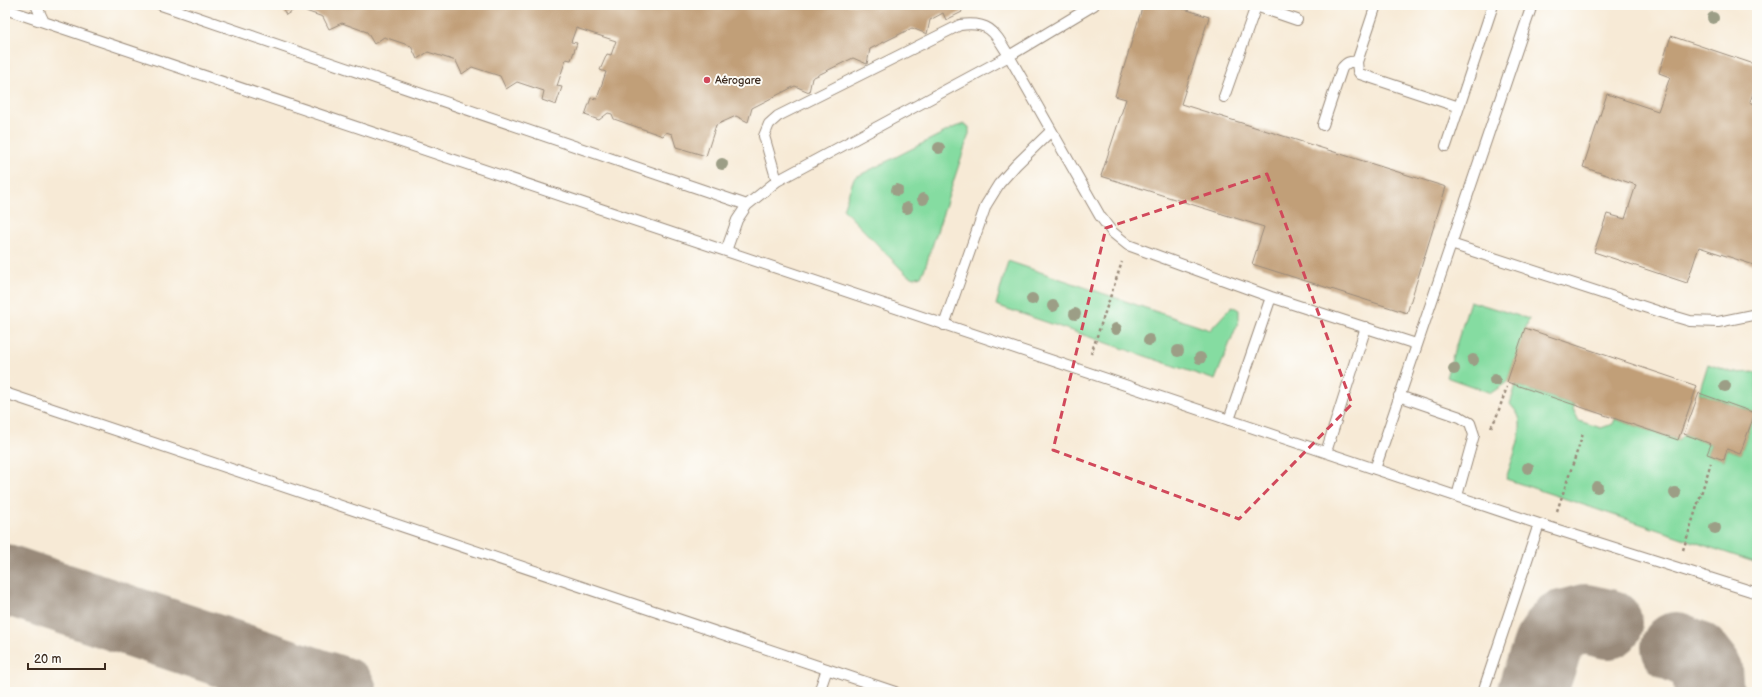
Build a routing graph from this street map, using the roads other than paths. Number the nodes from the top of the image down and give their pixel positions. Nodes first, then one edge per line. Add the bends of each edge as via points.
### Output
1 (36, 5) edge
2 (161, 5) edge
3 (1094, 5) edge
4 (1254, 5) edge
5 (1376, 5) edge
6 (1493, 5) edge
7 (1532, 5) edge
8 (5, 9) edge
9 (1297, 20) dead end
10 (44, 22) junction
11 (1009, 56) junction
12 (1357, 62) junction
13 (1224, 97) dead end
14 (1459, 106) junction
15 (1323, 125) dead end
16 (1051, 131) junction
17 (1446, 146) dead end
18 (777, 181) junction
19 (747, 204) junction
20 (1451, 244) junction
21 (726, 251) junction
22 (1271, 297) junction
23 (1757, 314) edge
24 (944, 325) junction
25 (1366, 327) junction
26 (1416, 344) junction
27 (5, 393) edge
28 (1399, 396) junction
29 (1229, 420) junction
30 (1326, 452) junction
31 (1375, 469) junction
32 (1457, 496) junction
33 (1539, 524) junction
34 (1757, 593) edge
35 (827, 669) junction
36 (819, 692) edge
37 (895, 692) edge
38 (1484, 692) edge

1 - 10 lane
2 - 19 lane
3 - 11 lane
4 - 9 lane
4 - 13 lane
5 - 12 lane
6 - 14 lane
7 - 20 lane
8 - 10 lane
10 - 21 lane
11 - 16 lane
11 - 18 lane
11 - 18 lane via 994,32 984,26 960,25 778,116 769,124 764,136
12 - 14 lane via 1360,74
12 - 15 lane via 1346,63 1342,68
14 - 17 lane
16 - 22 lane via 1100,216 1112,232 1128,245
16 - 24 lane via 1012,169 986,205
18 - 19 lane
19 - 21 lane via 737,220
20 - 23 lane via 1690,321 1718,322
20 - 26 lane
21 - 24 lane
22 - 25 lane
22 - 29 lane
24 - 29 lane
25 - 26 lane
25 - 30 lane
26 - 28 lane
27 - 35 lane
28 - 31 lane
28 - 32 lane via 1460,416 1470,423 1474,435
29 - 30 lane
30 - 31 lane
31 - 32 lane
32 - 33 lane
33 - 34 lane
33 - 38 lane
35 - 36 lane
35 - 37 lane

